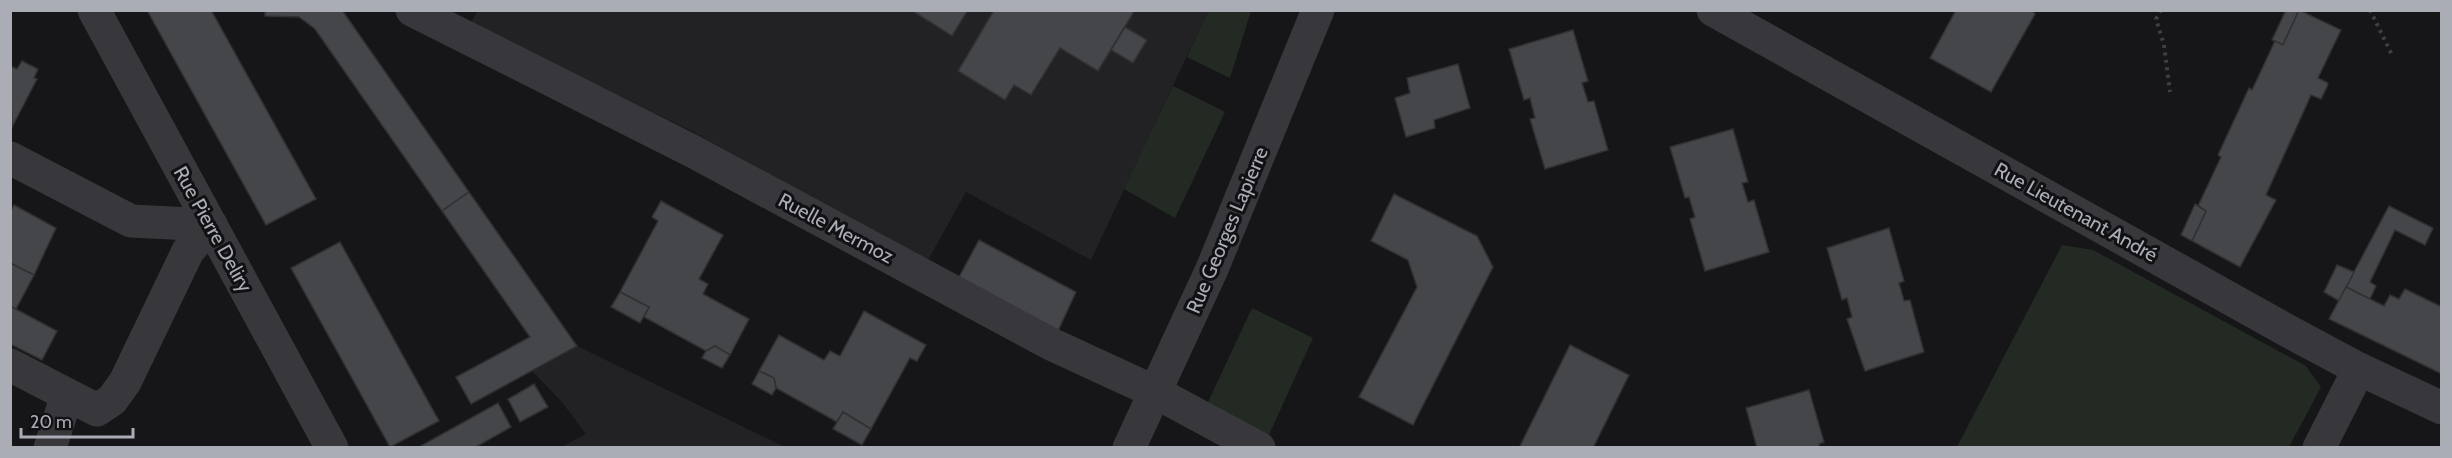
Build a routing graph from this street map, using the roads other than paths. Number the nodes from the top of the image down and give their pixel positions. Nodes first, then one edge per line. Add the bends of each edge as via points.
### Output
1 (94, 10) edge
2 (412, 10) edge
3 (1318, 10) edge
4 (1713, 10) edge
5 (10, 158) edge
6 (211, 225) junction
7 (10, 366) edge
8 (2359, 369) junction
9 (1155, 392) junction
10 (67, 395) junction
11 (2442, 408) edge
12 (50, 447) edge
13 (332, 447) edge
14 (1129, 447) edge
15 (1259, 447) edge
16 (2319, 447) edge

1 - 6 street, Rue Pierre Deliry
2 - 9 street, Ruelle Mermoz via 694,152 1051,344
3 - 9 street, Rue Georges Lapierre via 1212,269
4 - 8 street, Rue Lieutenant André
5 - 6 street via 131,221
6 - 10 street via 188,251 125,382 112,400 97,410
6 - 13 street, Rue Pierre Deliry
7 - 10 street
8 - 11 street, Rue Lieutenant André
8 - 16 street
9 - 14 street, Rue Georges Lapierre
9 - 15 street, Ruelle Mermoz
10 - 12 street

